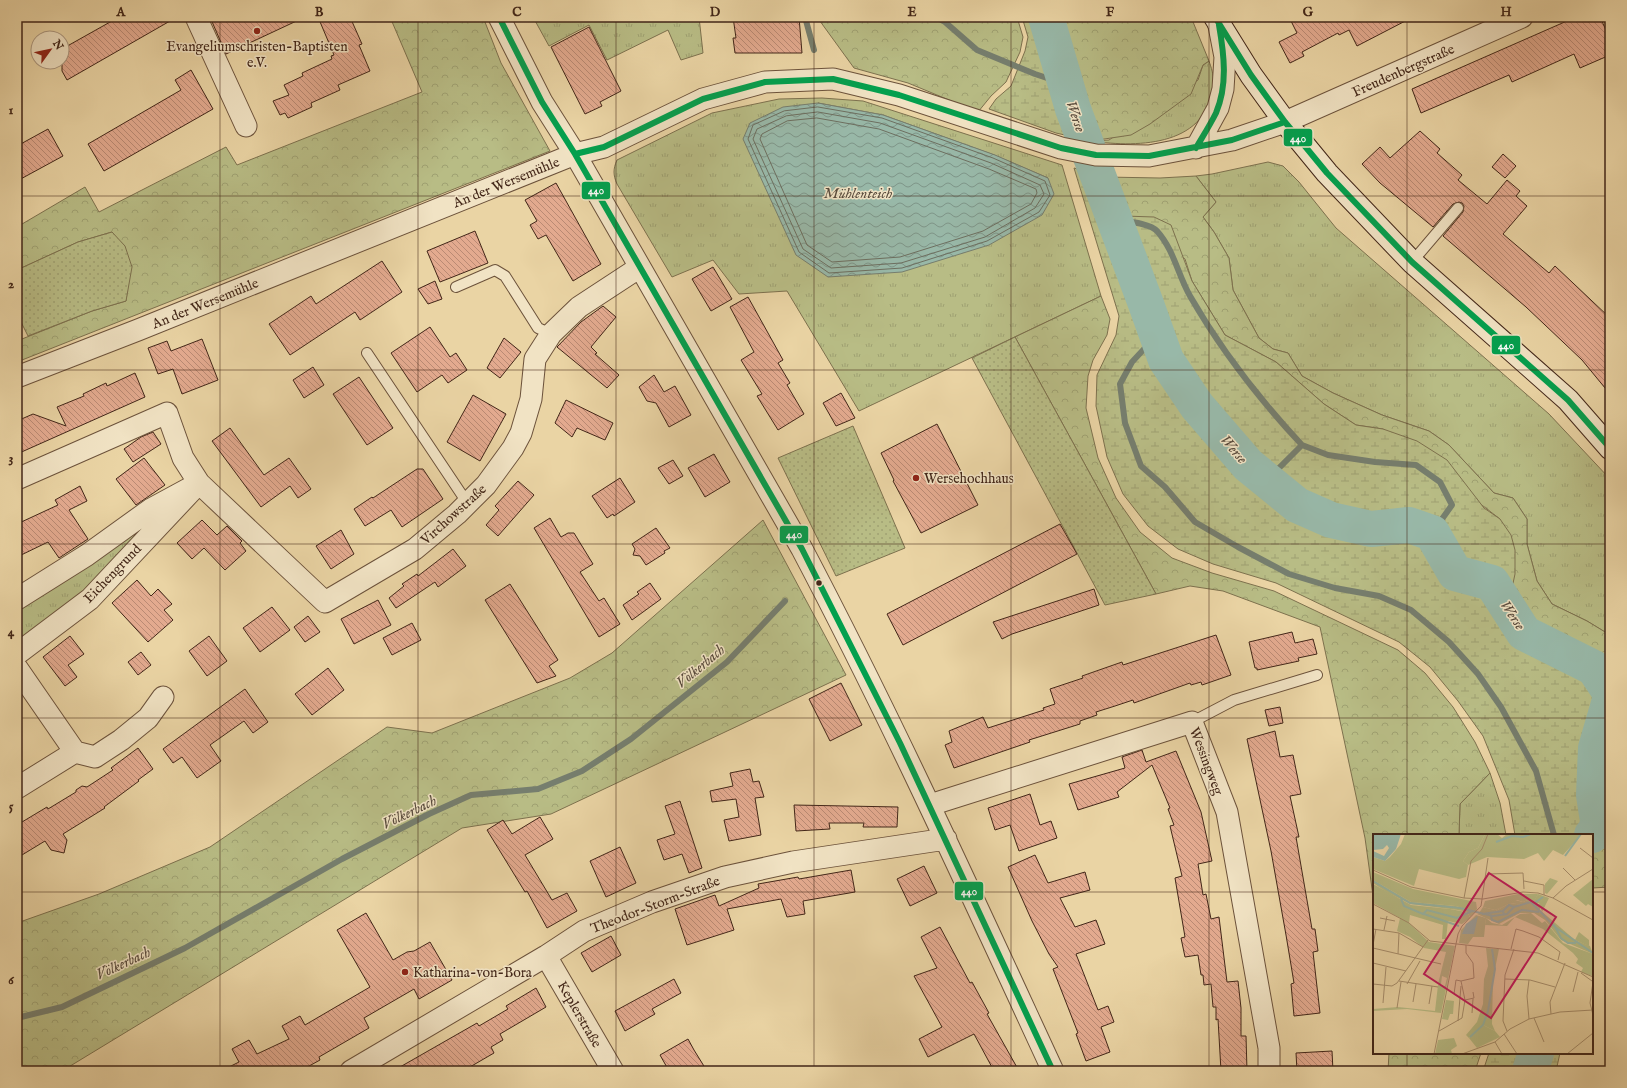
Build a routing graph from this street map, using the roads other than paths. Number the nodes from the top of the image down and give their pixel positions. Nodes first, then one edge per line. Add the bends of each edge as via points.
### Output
1 (196, 17) edge
2 (499, 17) edge
3 (1522, 17) edge
4 (1217, 21) edge
5 (1285, 122) junction
6 (246, 126) dead end
7 (1196, 148) junction
8 (575, 154) junction
9 (1458, 208) dead end
10 (1412, 262) junction
11 (640, 267) junction
12 (456, 287) dead end
13 (551, 334) junction
14 (367, 353) dead end
15 (17, 377) edge
16 (1610, 448) edge
17 (17, 479) edge
18 (199, 483) junction
19 (468, 504) junction
20 (17, 599) edge
21 (17, 654) edge
22 (17, 668) edge
23 (1317, 675) dead end
24 (163, 697) dead end
25 (1192, 722) junction
26 (75, 752) junction
27 (17, 788) edge
28 (930, 805) junction
29 (946, 839) junction
30 (546, 956) junction
31 (351, 1071) edge
32 (613, 1071) edge
33 (1053, 1071) edge
34 (1269, 1071) edge

1 - 6 street
2 - 8 street via 542,102
3 - 5 street, Freudenbergstraße
4 - 5 main road
4 - 7 street via 1225,57 1223,89 1218,108
5 - 7 street, An der Wersemühle via 1232,140
5 - 10 main road via 1326,173
7 - 8 street, An der Wersemühle via 1149,156 1088,154 1061,148 899,95 833,80 765,82 703,99 604,147
8 - 11 street
8 - 15 street, An der Wersemühle
9 - 10 lane
10 - 16 main road via 1568,400
11 - 13 street, Virchowstraße via 579,307
11 - 28 street via 802,550 873,686
12 - 13 lane via 495,270 505,276 538,328
13 - 19 street, Virchowstraße via 535,359 531,399 521,433 486,485
14 - 19 lane
17 - 18 street via 167,414 183,458
18 - 19 street, Virchowstraße via 324,602 415,549
18 - 20 street, Eichengrund via 151,509 87,555
18 - 21 street, Eichengrund via 90,599
22 - 26 street
23 - 25 lane via 1234,700
24 - 26 street via 148,718 95,757
25 - 28 street, Wessingweg
25 - 34 street, Wessingweg via 1227,812 1269,1048
26 - 27 street
28 - 29 street
29 - 30 street, Theodor-Storm-Straße via 793,862 725,877 652,902 584,931
29 - 33 street
30 - 31 street, Theodor-Storm-Straße
30 - 32 street, Keplerstraße

